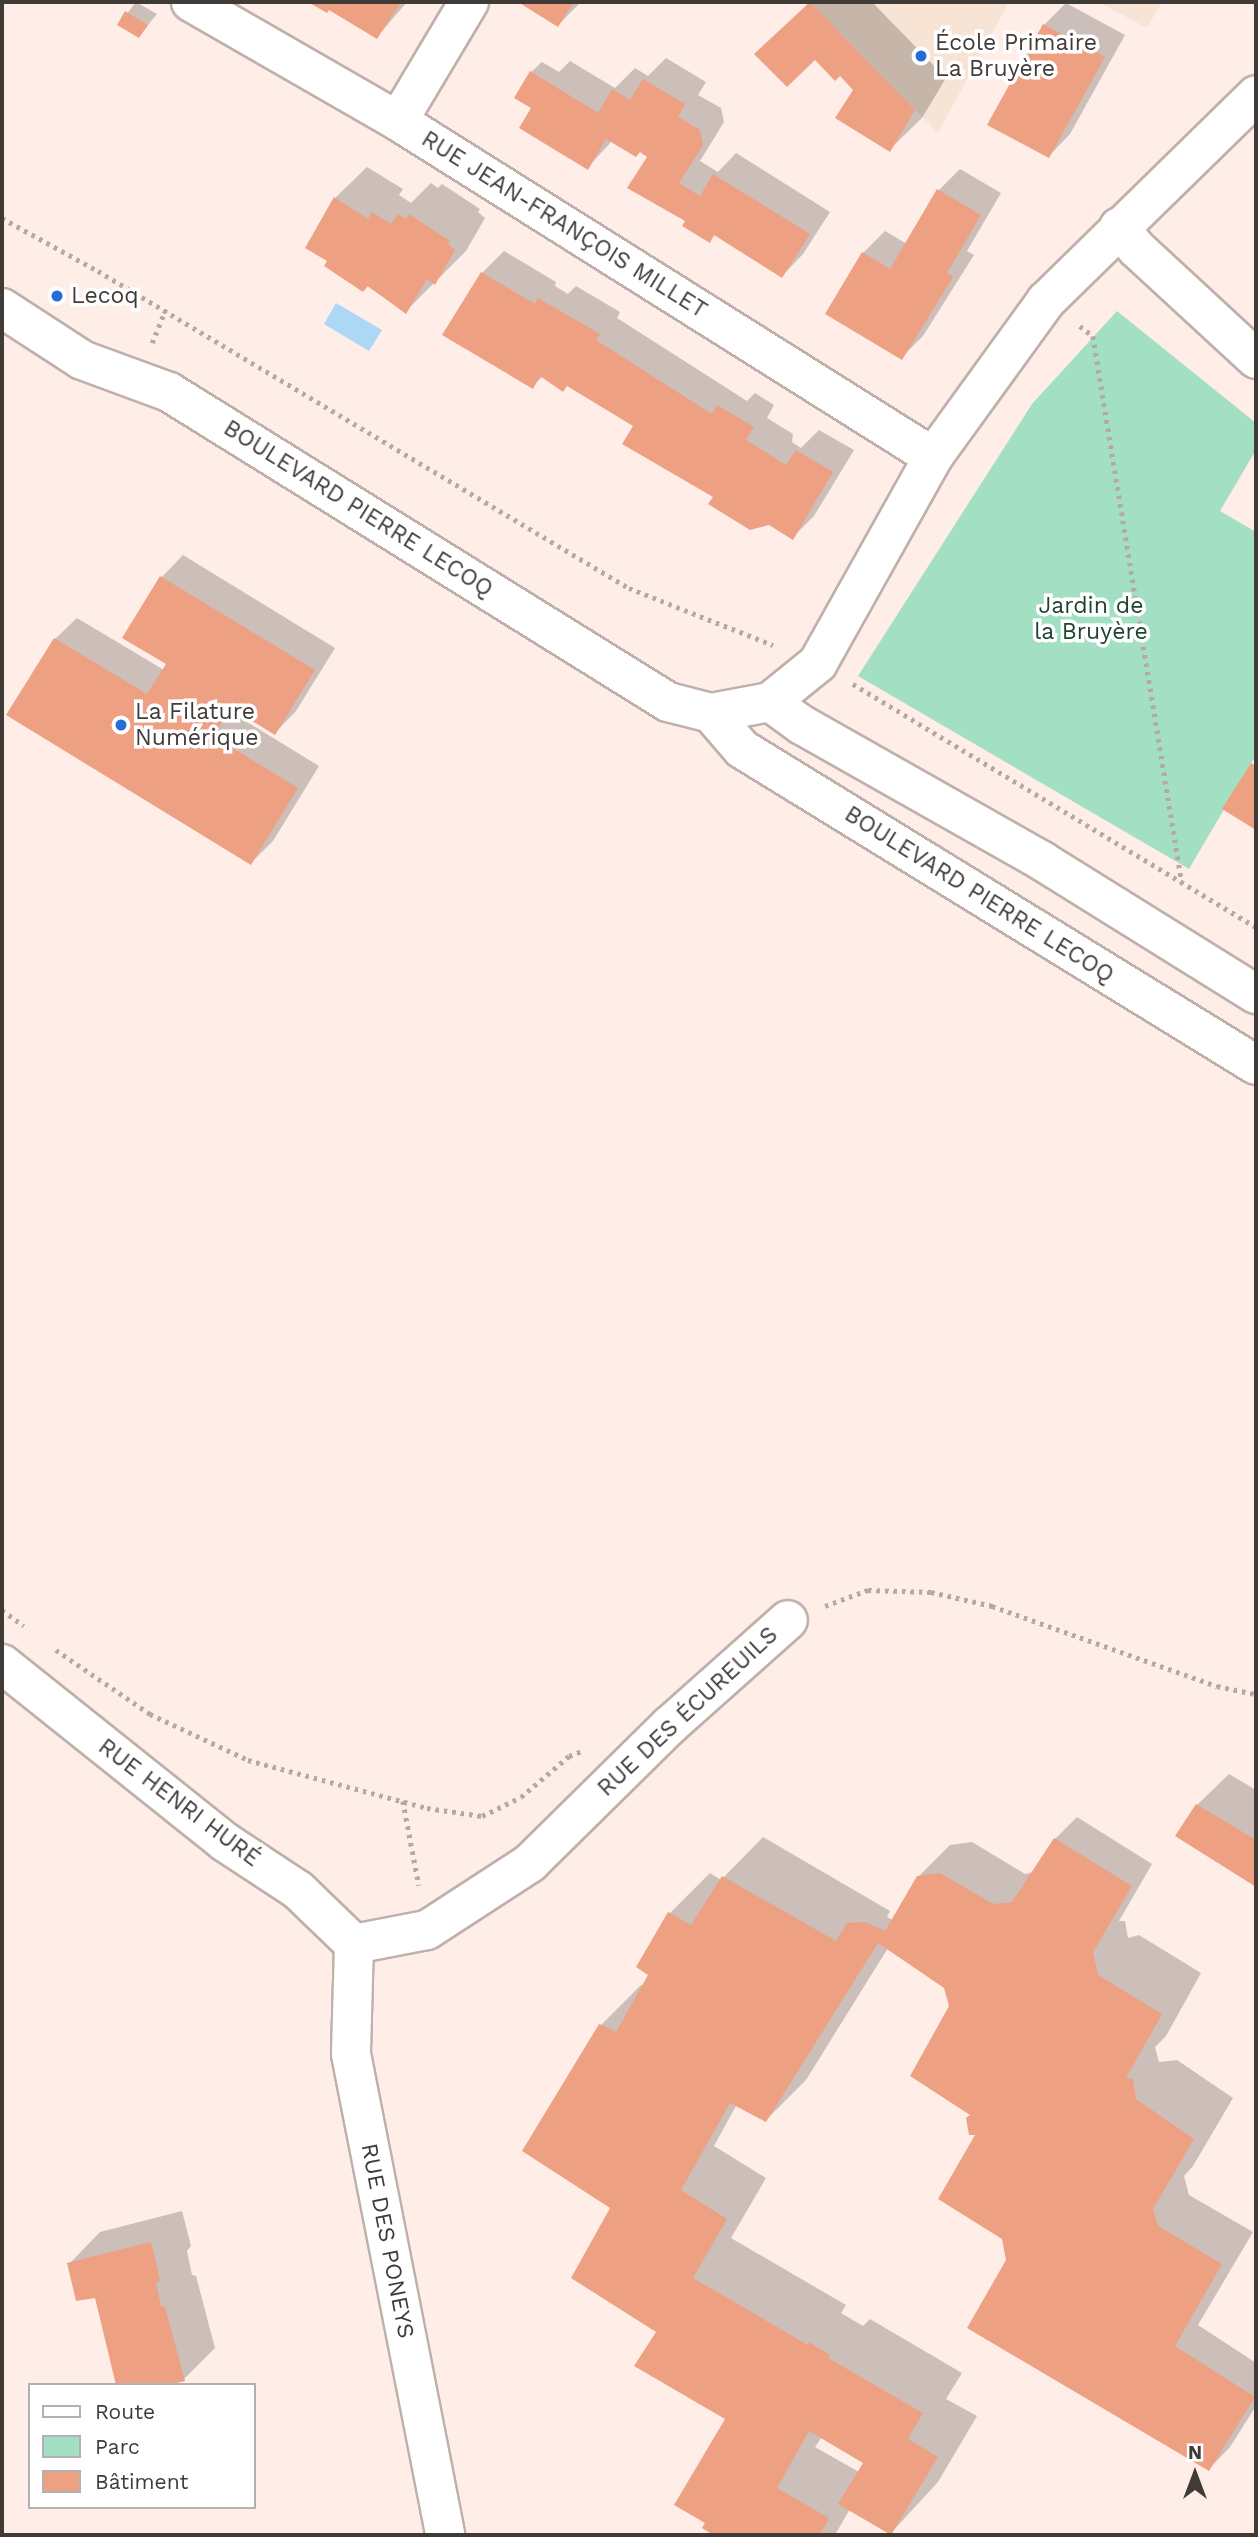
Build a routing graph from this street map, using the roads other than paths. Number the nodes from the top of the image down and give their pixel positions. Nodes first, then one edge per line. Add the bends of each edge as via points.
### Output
1 (191, 2) edge
2 (469, 2) edge
3 (1256, 95) edge
4 (398, 121) junction
5 (1119, 228) junction
6 (2, 308) edge
7 (1256, 359) edge
8 (933, 457) junction
9 (770, 702) junction
10 (711, 713) junction
11 (1256, 994) edge
12 (1256, 1065) edge
13 (788, 1620) road end
14 (2, 1664) edge
15 (354, 1944) junction
16 (445, 2535) edge

1 - 4 street, RUE JEAN-FRANÇOIS MILLET
2 - 4 street
3 - 5 street
4 - 8 street, RUE JEAN-FRANÇOIS MILLET
5 - 7 street
5 - 8 street via 1046,301
6 - 10 street, BOULEVARD PIERRE LECOQ via 82,360 169,392 668,702
8 - 9 street via 818,663
9 - 10 street, BOULEVARD PIERRE LECOQ
9 - 11 street via 802,725 1042,861
10 - 12 street, BOULEVARD PIERRE LECOQ via 741,749
13 - 15 street, RUE DES ÉCUREUILS via 530,1863 427,1930
14 - 15 street, RUE HENRI HURÉ via 225,1842 298,1890
15 - 16 street, RUE DES PONEYS via 351,2054

